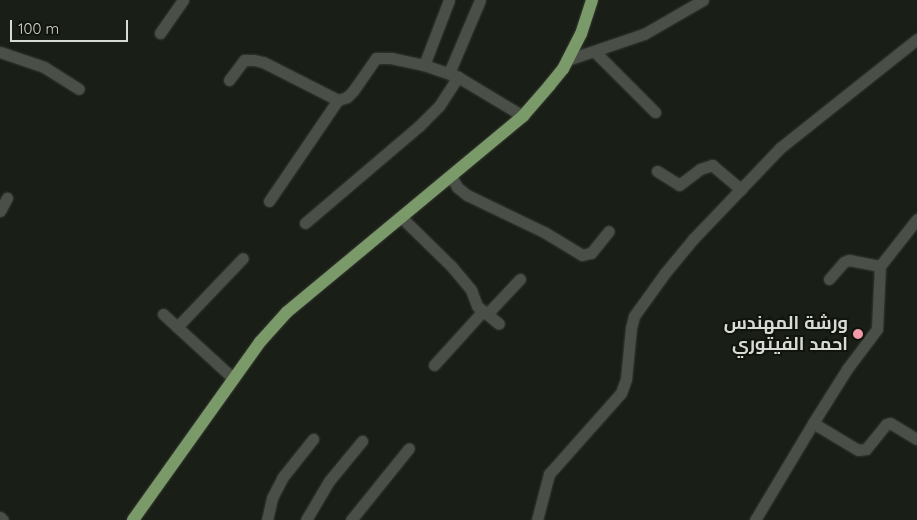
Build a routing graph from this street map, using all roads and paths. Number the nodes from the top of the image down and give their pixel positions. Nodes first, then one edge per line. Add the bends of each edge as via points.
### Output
1 (183, 0) edge
2 (449, 0) edge
3 (480, 0) edge
4 (592, 0) edge
5 (703, 0) edge
6 (160, 33) dead end
7 (917, 39) edge
8 (0, 52) edge
9 (595, 52) junction
10 (567, 60) junction
11 (424, 65) junction
12 (454, 75) junction
13 (229, 80) dead end
14 (80, 89) dead end
15 (338, 100) junction
16 (655, 112) dead end
17 (523, 116) junction
18 (656, 171) dead end
19 (451, 176) junction
20 (740, 189) junction
21 (7, 198) dead end
22 (269, 201) dead end
23 (0, 211) edge
24 (401, 216) junction
25 (917, 219) edge
26 (305, 223) dead end
27 (609, 231) dead end
28 (243, 258) dead end
29 (880, 266) junction
30 (520, 279) dead end
31 (829, 279) dead end
32 (485, 312) junction
33 (163, 314) dead end
34 (499, 324) dead end
35 (177, 327) junction
36 (434, 365) dead end
37 (234, 379) junction
38 (814, 423) junction
39 (313, 439) dead end
40 (917, 439) edge
41 (362, 440) dead end
42 (409, 448) dead end
43 (0, 517) edge
44 (3, 520) edge
45 (133, 520) edge
46 (266, 520) edge
47 (306, 520) edge
48 (352, 520) edge
49 (537, 520) edge
50 (755, 520) edge

1 - 6 street
2 - 11 street
3 - 12 street
4 - 10 main road via 581,34
5 - 9 street via 644,34
7 - 20 street via 780,148
8 - 14 street via 44,67
9 - 10 street
9 - 16 street
10 - 17 main road via 550,86
11 - 12 street
11 - 15 street via 376,58 347,97
12 - 17 street
12 - 26 street via 439,106 419,126
13 - 15 street via 244,60 254,60
15 - 22 street
17 - 19 main road
18 - 20 street via 679,186 700,169 712,165
19 - 24 main road
19 - 27 street via 467,195 544,232 582,255 592,253
20 - 49 street via 694,238 634,316 626,379 621,393 549,474
21 - 23 street
24 - 32 street via 452,267 472,290 474,302
24 - 37 main road via 287,312 260,342
25 - 29 street
28 - 35 street
29 - 31 street via 849,260
29 - 38 street via 877,329 847,369
30 - 32 street
32 - 34 street
32 - 36 street
33 - 35 street
35 - 37 street
37 - 45 main road
38 - 40 street via 858,450 866,449 890,423
38 - 50 street
39 - 46 street via 282,478
41 - 47 street via 329,481
42 - 48 street
43 - 44 street

